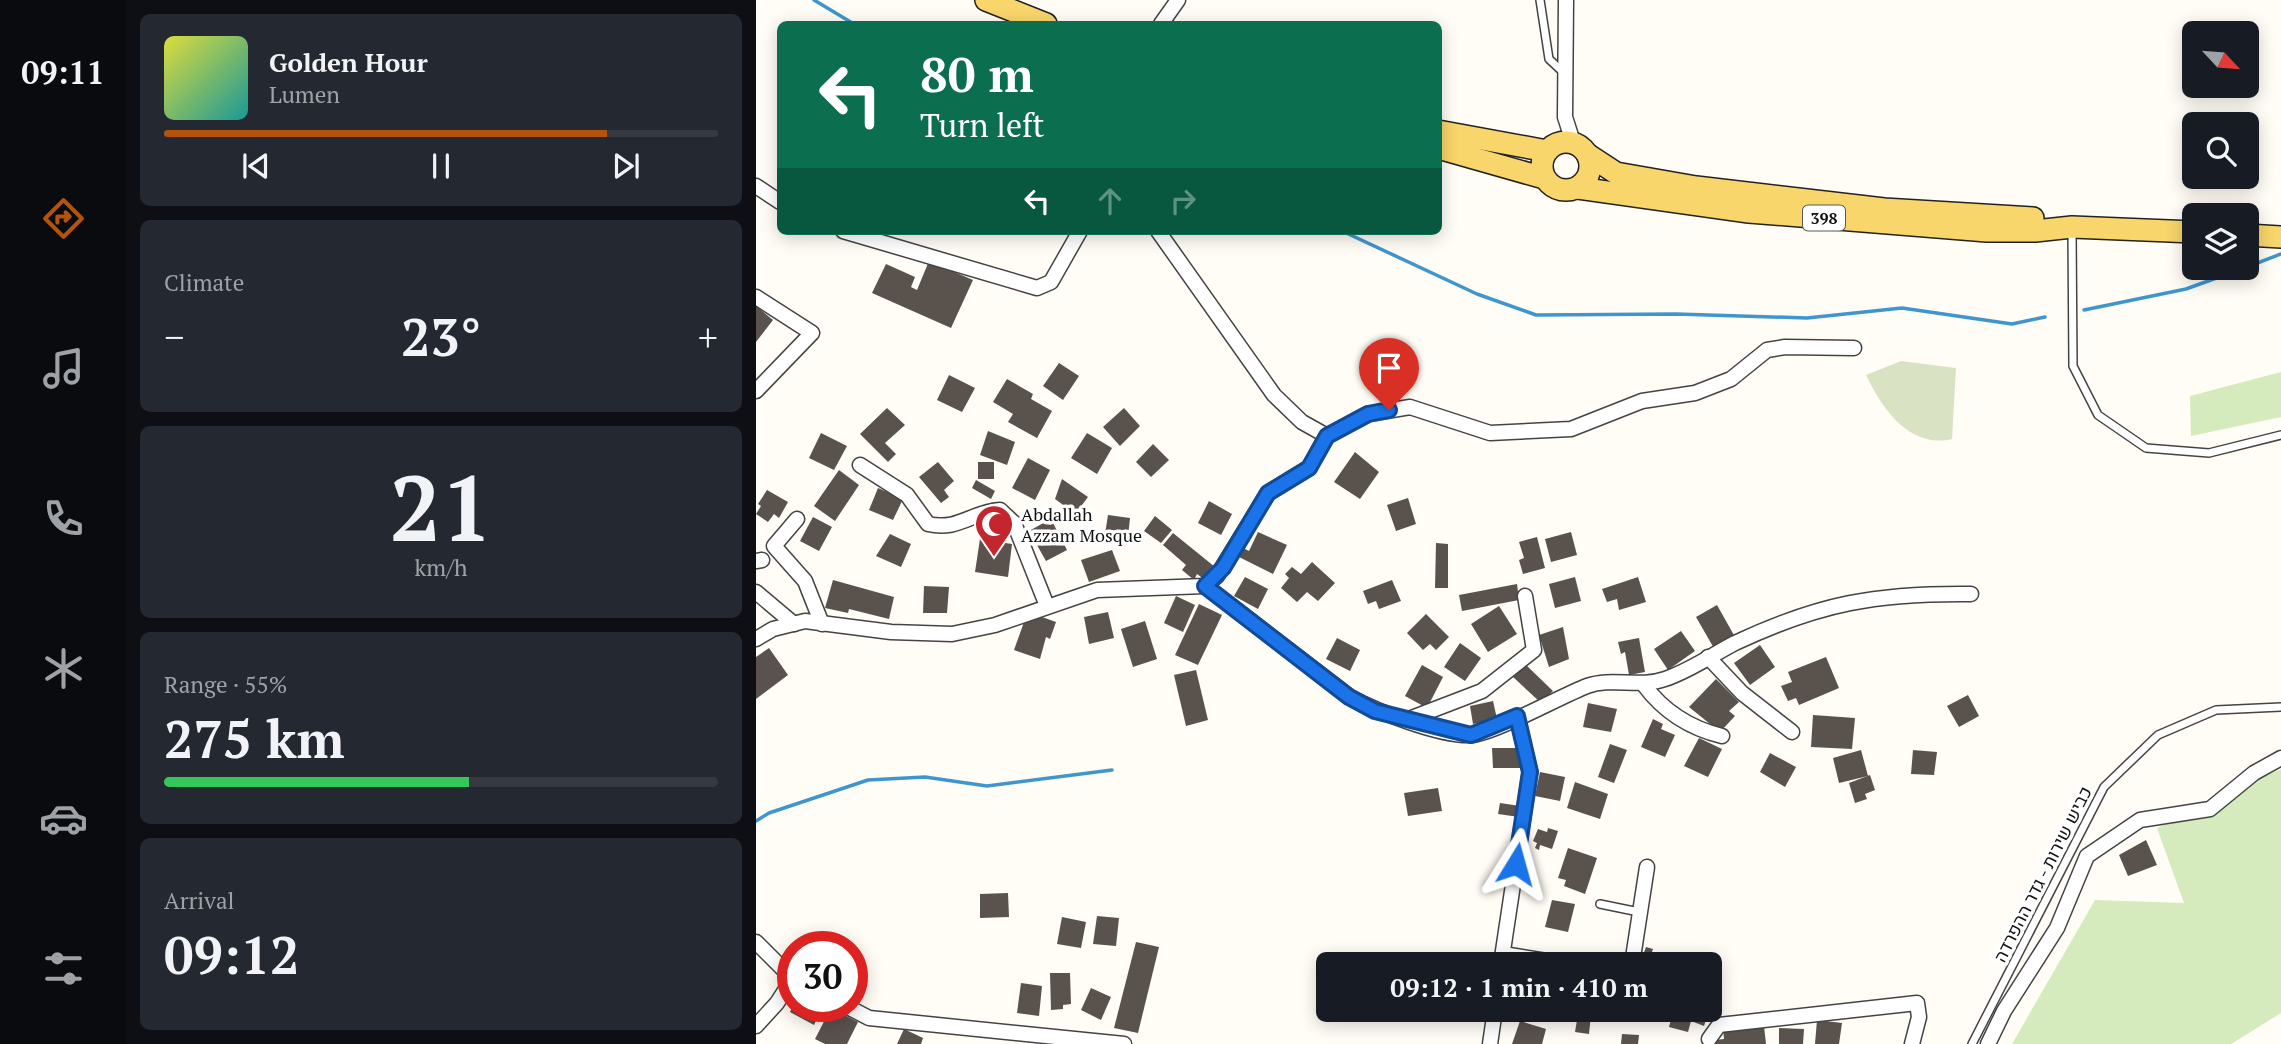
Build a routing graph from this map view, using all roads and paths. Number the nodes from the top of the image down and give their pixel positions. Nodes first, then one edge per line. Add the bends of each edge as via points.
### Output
1 (986, 0) edge
2 (1181, 0) edge
3 (1539, 0) edge
4 (1566, 0) edge
5 (1038, 21) edge
6 (1164, 21) edge
7 (1176, 21) edge
8 (1567, 76) junction
9 (1442, 132) edge
10 (1580, 148) junction
11 (1442, 149) edge
12 (1547, 151) junction
13 (1544, 178) junction
14 (756, 186) edge
15 (1578, 188) junction
16 (777, 200) edge
17 (1750, 203) junction
18 (2072, 227) junction
19 (2182, 232) edge
20 (857, 235) edge
21 (1078, 235) edge
22 (1161, 235) edge
23 (2259, 236) edge
24 (2281, 237) edge
25 (756, 297) edge
26 (1854, 348) dead end
27 (756, 391) edge
28 (2281, 435) edge
29 (1327, 436) junction
30 (860, 465) dead end
31 (797, 519) dead end
32 (1205, 586) junction
33 (756, 592) edge
34 (1970, 594) dead end
35 (1525, 596) dead end
36 (1046, 606) junction
37 (794, 624) junction
38 (822, 624) junction
39 (757, 638) edge
40 (1708, 657) junction
41 (1644, 685) junction
42 (2281, 707) edge
43 (1517, 716) junction
44 (1409, 719) junction
45 (1792, 732) dead end
46 (1721, 736) dead end
47 (2281, 758) edge
48 (1647, 867) dead end
49 (1600, 904) dead end
50 (1640, 913) junction
51 (756, 942) edge
52 (1503, 952) edge
53 (1634, 952) edge
54 (777, 963) edge
55 (777, 1003) edge
56 (868, 1017) edge
57 (1493, 1022) edge
58 (756, 1026) edge
59 (1709, 1039) dead end
60 (1124, 1044) edge
61 (1490, 1044) edge
62 (1912, 1044) edge
63 (1972, 1044) edge
64 (1988, 1044) edge

1 - 5 main road
2 - 6 street
2 - 7 street
3 - 8 lane via 1549,59
4 - 8 street
8 - 10 street via 1565,117
9 - 12 main road
10 - 12 main road via 1554,145
10 - 15 main road via 1590,173
10 - 17 main road, 398 via 1616,173
11 - 13 main road, 398
12 - 13 main road via 1541,169
13 - 15 main road, 398 via 1559,190
14 - 16 street
15 - 17 main road, 398
17 - 18 main road, 398 via 2045,219
18 - 19 main road, 398
18 - 28 lane via 2073,366 2098,415 2146,448 2209,453
20 - 21 street via 1037,288 1051,282
22 - 29 street via 1274,394 1303,422
23 - 24 main road
25 - 27 street via 811,334
26 - 29 street via 1767,350 1731,379 1695,393 1642,401 1571,429 1490,433 1410,407 1368,414
29 - 32 street via 1309,468 1268,493 1223,568
30 - 36 street via 907,495 928,524 957,526 986,511 1000,510 1014,523
31 - 38 street via 774,546 805,581
32 - 36 street via 1097,590
32 - 44 street via 1349,697 1375,711
33 - 37 street
34 - 40 street via 1910,593 1818,609
35 - 44 street via 1534,650 1482,691
36 - 38 street via 995,625 952,634
37 - 38 street
37 - 39 street
40 - 41 street via 1667,679
40 - 45 street via 1742,694
41 - 43 street via 1590,685
41 - 46 street via 1684,723
42 - 63 lane, כביש שירות - גדר ההפרדה via 2216,710 2158,735 2104,787
43 - 44 street via 1471,735
43 - 52 street via 1530,772
47 - 64 street via 2254,773 2210,809 2140,820 2087,856 2042,957 2004,1011
48 - 50 street
49 - 50 lane
50 - 53 street
51 - 54 street
55 - 58 street
56 - 60 street
57 - 61 street
59 - 62 street via 1718,1025 1917,1003 1919,1017

